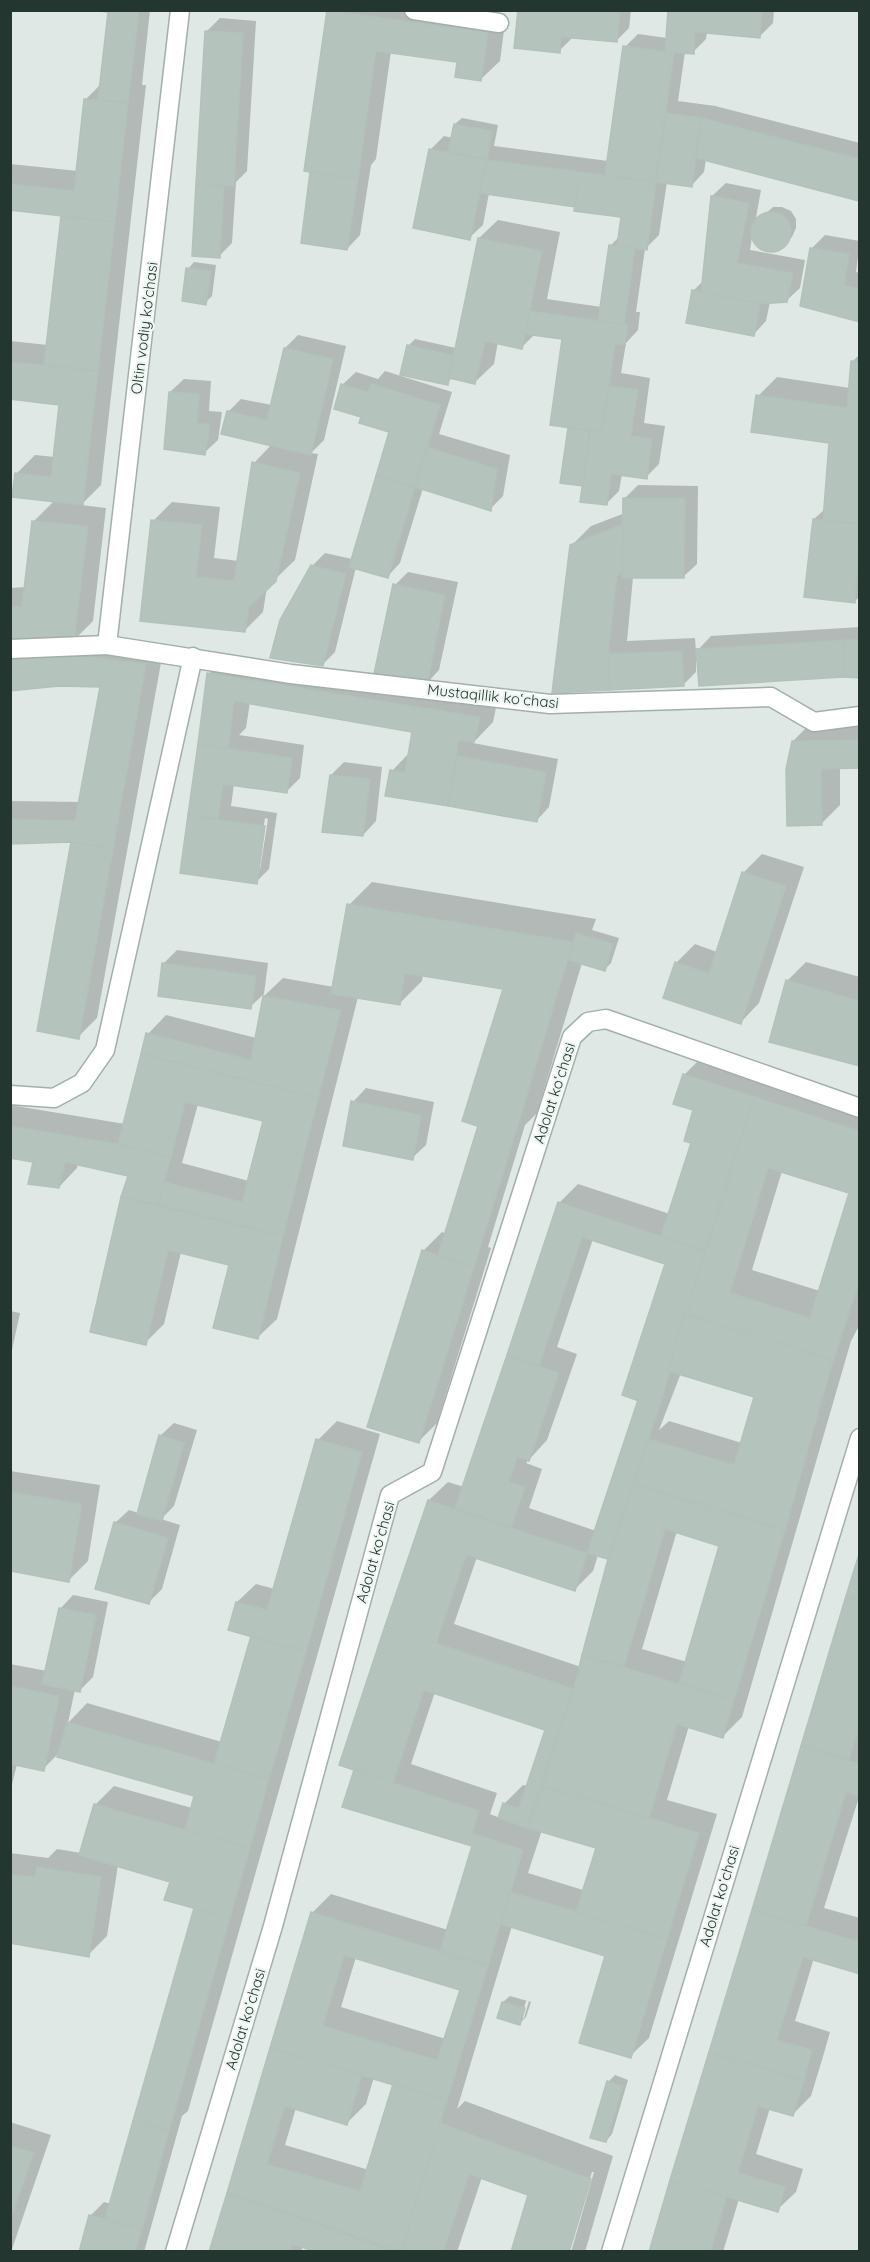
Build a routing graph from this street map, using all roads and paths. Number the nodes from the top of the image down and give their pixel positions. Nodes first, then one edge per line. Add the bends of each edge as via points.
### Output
1 (180, 10) edge
2 (414, 10) edge
3 (499, 23) dead end
4 (107, 645) junction
5 (10, 649) edge
6 (193, 657) junction
7 (860, 716) edge
8 (10, 1095) edge
9 (860, 1108) edge
10 (860, 1438) edge
11 (175, 2252) edge
12 (611, 2252) edge

1 - 4 street, Oltin vodiy ko'chasi
2 - 3 street
4 - 5 street, Mustaqillik ko‘chasi
4 - 6 street, Mustaqillik ko‘chasi
6 - 7 street, Mustaqillik ko‘chasi via 291,674 550,704 771,696 814,722
6 - 8 street via 105,1050 82,1083 54,1098
9 - 11 street, Adolat koʻchasi via 606,1019 588,1022 572,1036 432,1472 390,1495 273,1926
10 - 12 street, Adolat koʻchasi

